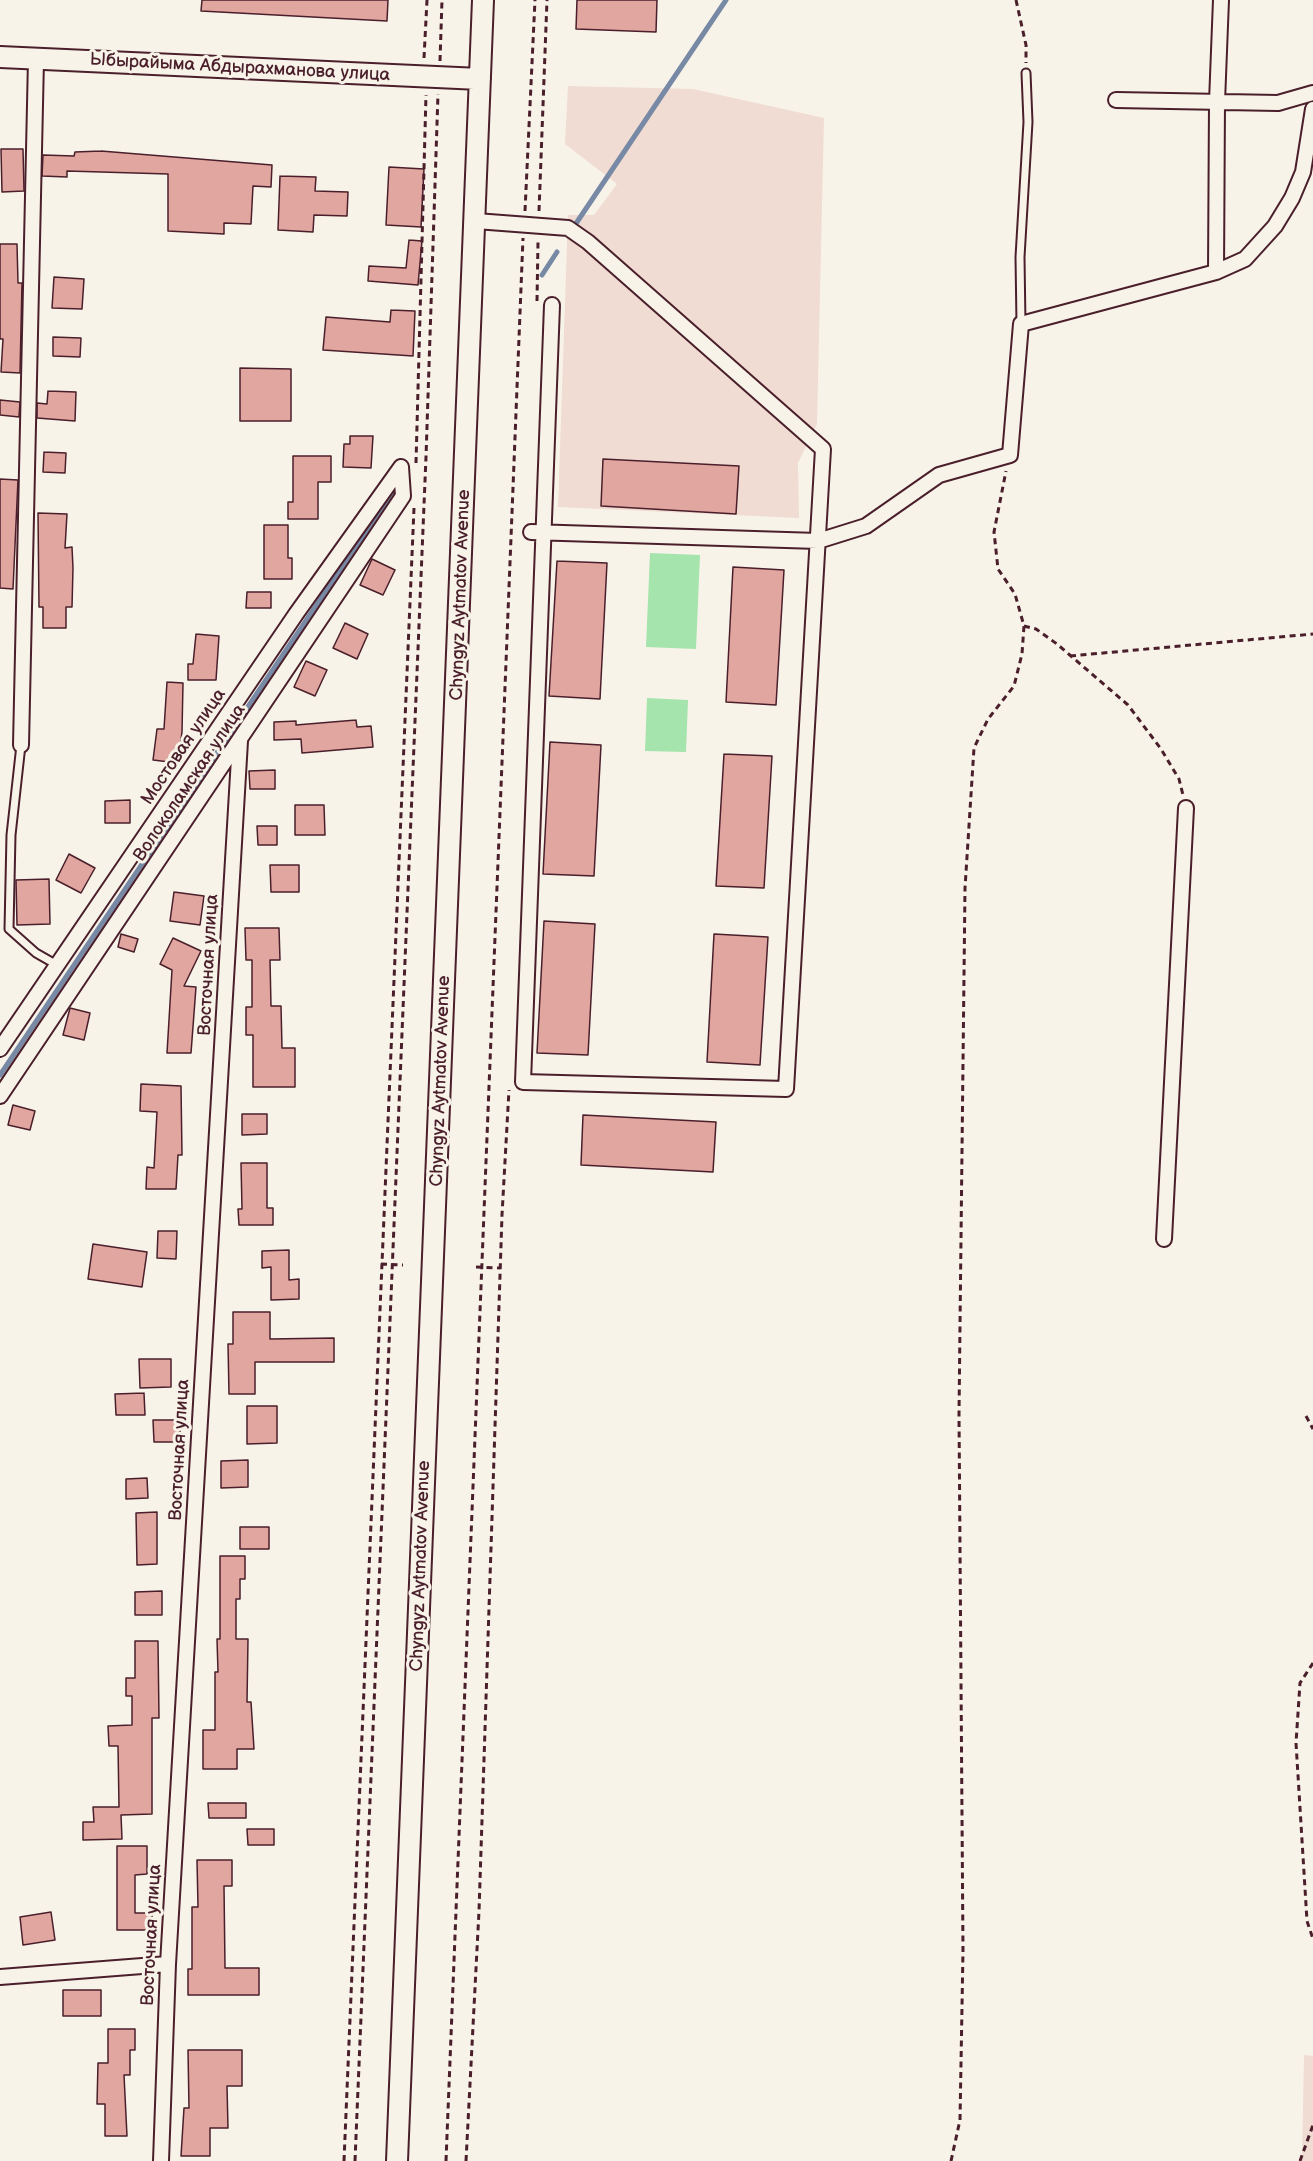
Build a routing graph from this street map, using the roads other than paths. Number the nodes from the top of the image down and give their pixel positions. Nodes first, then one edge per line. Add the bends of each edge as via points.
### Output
1 (483, 0) edge
2 (1221, 0) edge
3 (0, 57) edge
4 (36, 59) junction
5 (1026, 74) road end
6 (480, 79) junction
7 (1313, 93) edge
8 (1116, 100) dead end
9 (1216, 102) junction
10 (1313, 109) edge
11 (476, 221) junction
12 (1216, 272) junction
13 (552, 305) dead end
14 (1021, 324) junction
15 (401, 466) joint
16 (537, 532) junction
17 (818, 540) junction
18 (240, 741) junction
19 (21, 745) joint
20 (1186, 808) road end
21 (57, 965) junction
22 (0, 1049) edge
23 (0, 1096) edge
24 (1164, 1239) dead end
25 (168, 1964) junction
26 (0, 1977) edge
27 (161, 2161) edge
28 (398, 2161) edge

1 - 6 main road, Chyngyz Aytmatov Avenue
2 - 9 street
3 - 4 main road, Ыбырайыма Абдырахманова улица
4 - 6 main road, Ыбырайыма Абдырахманова улица
4 - 19 street
5 - 14 lane
6 - 11 main road, Chyngyz Aytmatov Avenue
7 - 9 street via 1278,103
8 - 9 street
9 - 12 street
10 - 12 street via 1303,172 1281,217 1245,259
11 - 17 street via 568,228 823,449
11 - 28 main road, Chyngyz Aytmatov Avenue
12 - 14 street
13 - 16 street
14 - 17 street via 1010,455 939,475 866,526
15 - 18 street, Волоколамская улица via 403,496
15 - 21 street, Мостовая улица
16 - 17 street
16 - 17 street via 523,1082 786,1089
18 - 23 street, Волоколамская улица
18 - 25 street, Восточная улица
19 - 21 lane via 11,835 9,929
20 - 24 street
21 - 22 street, Мостовая улица
25 - 26 street
25 - 27 street, Восточная улица

